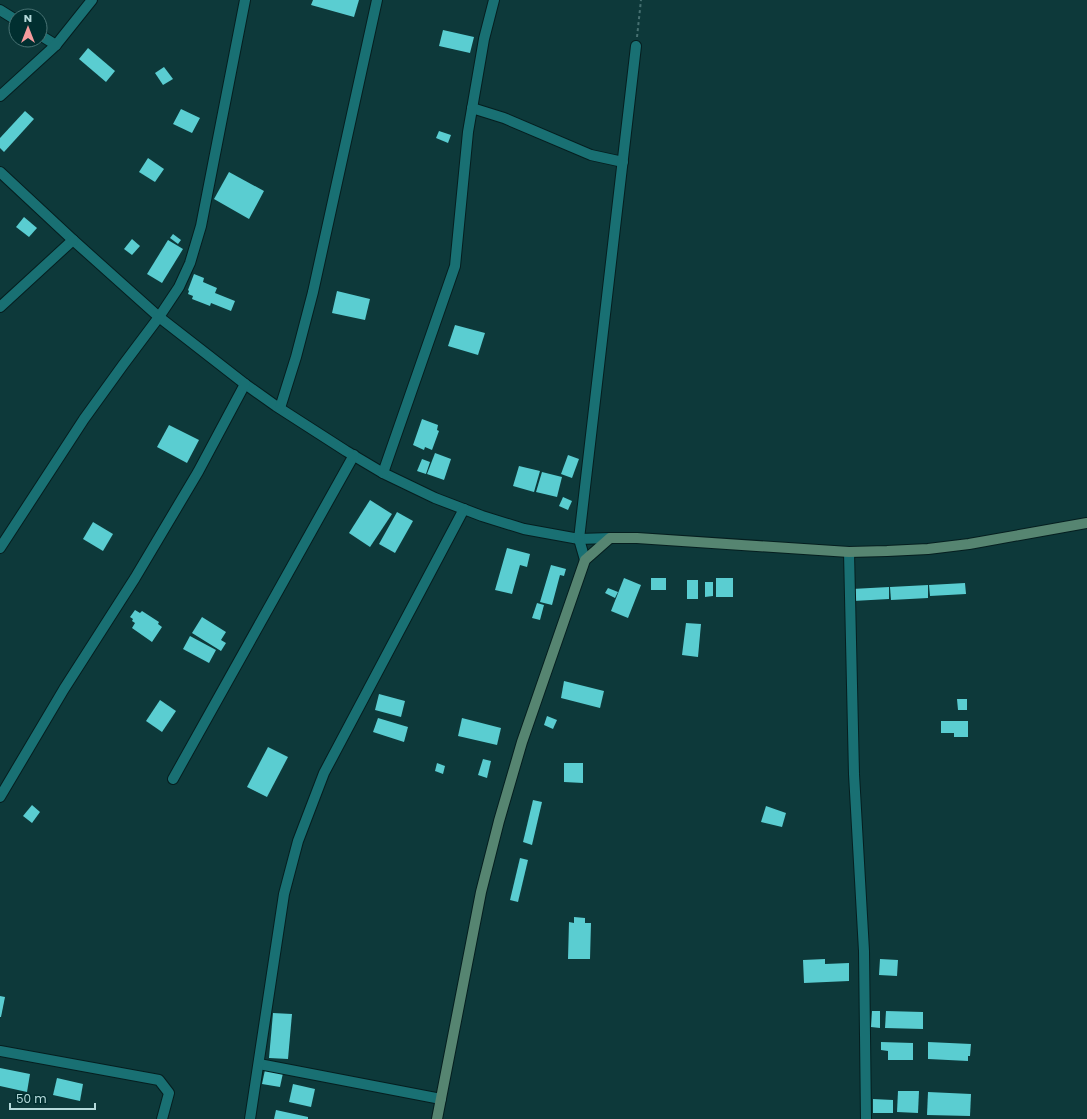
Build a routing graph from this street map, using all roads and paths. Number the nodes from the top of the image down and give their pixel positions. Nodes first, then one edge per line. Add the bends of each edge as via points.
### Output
1 (92, 0) edge
2 (245, 0) edge
3 (377, 0) edge
4 (494, 0) edge
5 (641, 0) edge
6 (48, 40) edge
7 (56, 45) junction
8 (636, 46) joint
9 (0, 96) edge
10 (472, 108) junction
11 (623, 162) junction
12 (0, 172) edge
13 (73, 240) junction
14 (0, 307) edge
15 (159, 317) junction
16 (245, 384) junction
17 (280, 408) junction
18 (354, 455) junction
19 (384, 473) junction
20 (464, 509) junction
21 (1087, 523) edge
22 (610, 538) junction
23 (579, 539) junction
24 (0, 548) edge
25 (849, 552) junction
26 (585, 560) junction
27 (173, 779) dead end
28 (0, 797) edge
29 (0, 1051) edge
30 (259, 1064) junction
31 (441, 1099) junction
32 (162, 1119) edge
33 (250, 1119) edge
34 (437, 1119) edge
35 (866, 1119) edge

1 - 7 street
2 - 15 street via 201,226 190,263 179,287
3 - 17 street via 313,292
4 - 10 street via 484,39
5 - 8 path
6 - 7 street
7 - 9 street
8 - 11 street
10 - 11 street via 504,118 592,155
10 - 19 street via 456,266
11 - 23 street
12 - 13 street
13 - 14 street
13 - 15 street
15 - 16 street
15 - 24 street via 89,413
16 - 17 street
16 - 28 street via 198,472
17 - 18 street
18 - 19 street
18 - 27 street
19 - 20 street
20 - 23 street via 524,529
20 - 30 street via 324,773 298,841 284,894
21 - 25 street via 928,549
22 - 23 street
22 - 25 street
22 - 26 street
23 - 26 street
25 - 35 street via 854,774 864,951
26 - 31 street via 522,742 499,821 481,892
29 - 32 street via 159,1080 169,1093
30 - 31 street
30 - 33 street
31 - 34 street

